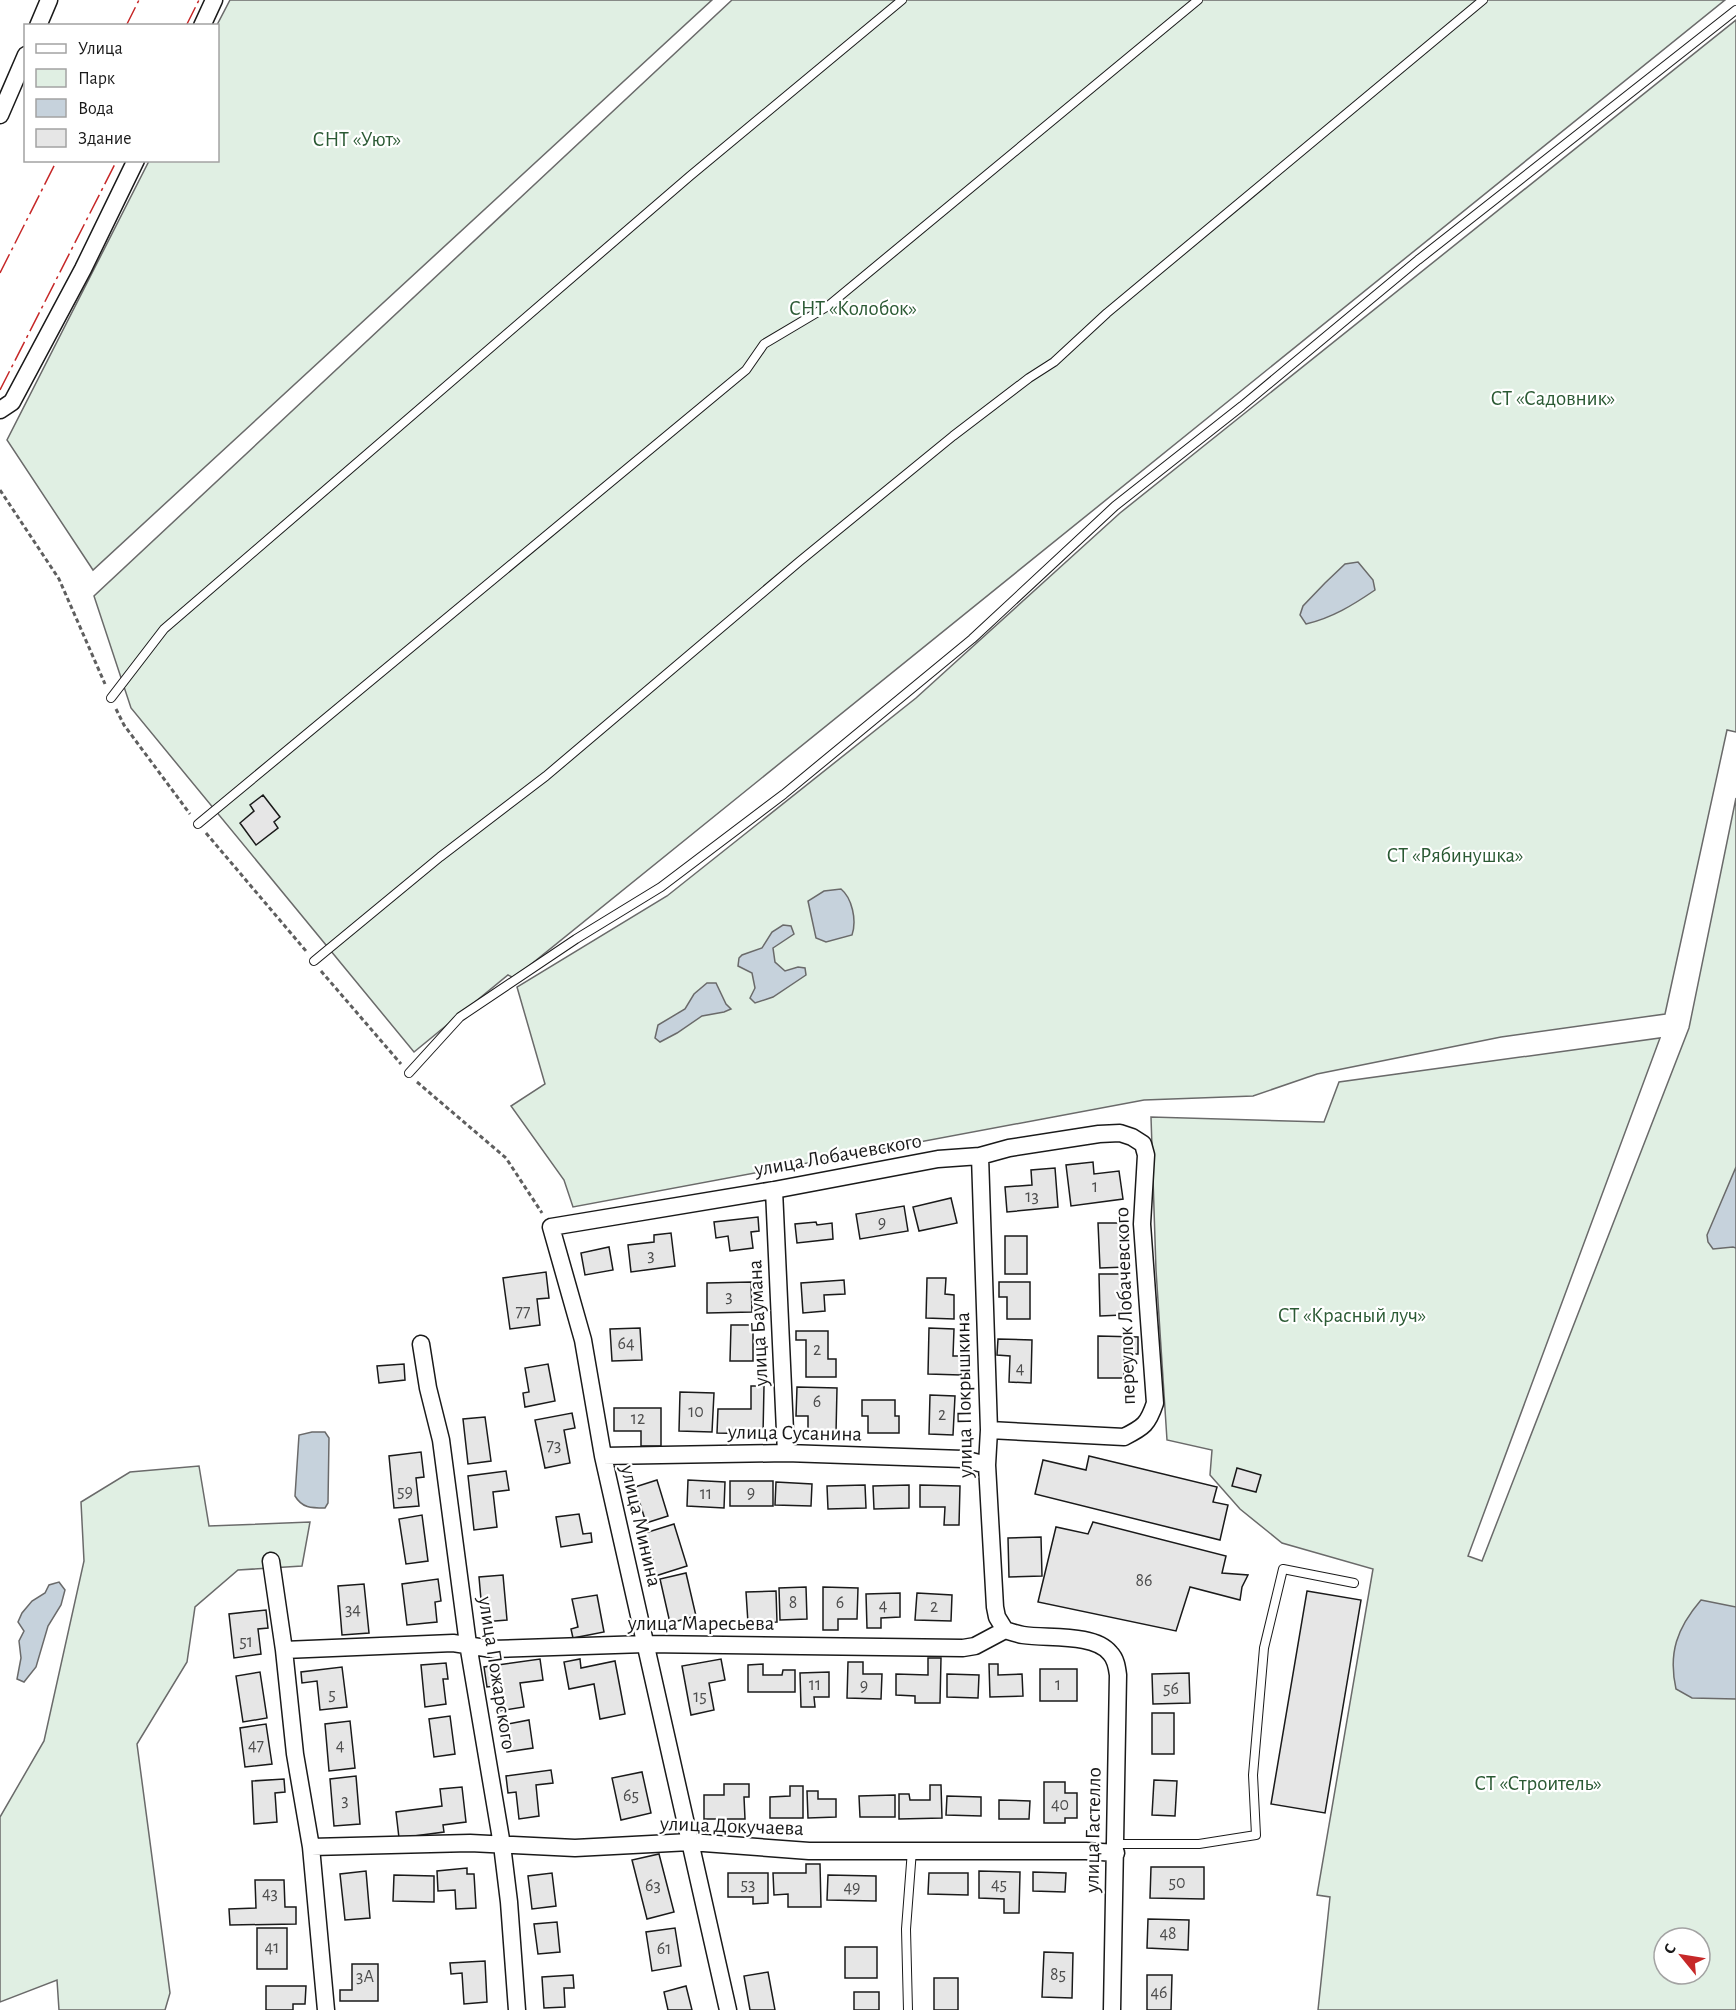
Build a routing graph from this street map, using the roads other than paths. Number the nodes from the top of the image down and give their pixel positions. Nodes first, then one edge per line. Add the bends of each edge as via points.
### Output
1 (49, 0) edge
2 (214, 0) edge
3 (902, 0) edge
4 (1198, 0) edge
5 (1484, 0) edge
6 (1736, 10) edge
7 (39, 24) edge
8 (203, 24) edge
9 (24, 60) edge
10 (0, 116) edge
11 (135, 162) edge
12 (0, 411) edge
13 (111, 698) road end
14 (198, 824) road end
15 (314, 961) road end
16 (409, 1073) road end
17 (1132, 1137) joint
18 (980, 1156) junction
19 (774, 1190) junction
20 (551, 1227) joint
21 (421, 1344) dead end
22 (990, 1430) junction
23 (786, 1453) junction
24 (603, 1456) junction
25 (987, 1465) junction
26 (272, 1561) dead end
27 (1354, 1583) dead end
28 (1005, 1630) junction
29 (468, 1644) junction
30 (645, 1644) junction
31 (284, 1650) junction
32 (690, 1842) junction
33 (502, 1845) junction
34 (310, 1847) junction
35 (1116, 1849) junction
36 (912, 1850) junction
37 (326, 2010) edge
38 (517, 2010) edge
39 (728, 2010) edge
40 (908, 2010) edge
41 (1112, 2010) edge

1 - 7 street
2 - 8 street
3 - 13 lane via 690,176 164,628
4 - 14 lane via 828,306 765,344 746,370
5 - 15 lane via 1054,362 952,436 546,776
6 - 16 lane via 1418,260 1115,506 972,639 784,794 661,887 460,1017
9 - 10 street
11 - 12 street via 12,402
17 - 18 street, улица Лобачевского via 1100,1134
17 - 22 street, переулок Лобачевского via 1143,1144 1146,1155 1142,1224 1155,1403 1150,1421 1124,1437
18 - 19 street, улица Лобачевского
18 - 22 street, улица Покрышкина
19 - 20 street, улица Лобачевского
19 - 23 street, улица Баумана
20 - 24 street, улица Минина via 583,1340
21 - 29 street, улица Пожарского via 441,1440
22 - 25 street, улица Покрышкина
23 - 24 street, улица Сусанина
23 - 25 street, улица Сусанина via 963,1459
24 - 30 street, улица Минина
25 - 28 street, улица Покрышкина via 995,1607
26 - 31 street
27 - 35 lane via 1283,1569 1264,1648 1253,1776 1256,1835 1200,1844
28 - 30 street, улица Маресьева via 963,1648
28 - 35 street, улица Гастелло via 1085,1640 1110,1652 1116,1662
29 - 30 street, улица Маресьева via 492,1649
29 - 31 street, улица Маресьева
29 - 33 street, улица Пожарского
30 - 32 street, улица Минина
31 - 34 street
32 - 33 street, улица Докучаева via 575,1848
32 - 36 street, улица Докучаева via 809,1851
32 - 39 street, улица Минина
33 - 34 street, улица Докучаева
33 - 38 street, улица Пожарского
34 - 37 street
35 - 36 street, улица Докучаева
35 - 41 street, улица Гастелло
36 - 40 lane via 906,1929

